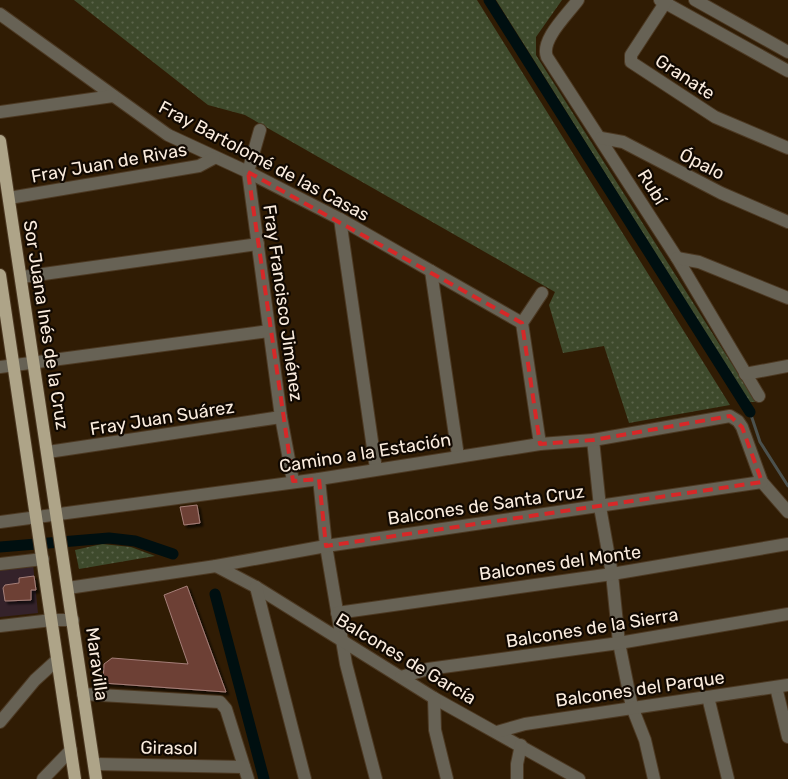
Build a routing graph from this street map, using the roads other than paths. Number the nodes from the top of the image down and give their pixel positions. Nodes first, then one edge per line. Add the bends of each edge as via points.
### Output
1 (578, 0) edge
2 (696, 0) edge
3 (664, 1) edge
4 (0, 14) edge
5 (788, 52) edge
6 (788, 71) edge
7 (113, 96) junction
8 (0, 112) edge
9 (260, 130) dead end
10 (601, 138) junction
11 (0, 141) edge
12 (788, 148) edge
13 (214, 158) junction
14 (248, 172) junction
15 (9, 198) junction
16 (340, 219) junction
17 (788, 222) edge
18 (258, 244) junction
19 (677, 258) junction
20 (431, 271) junction
21 (0, 275) edge
22 (22, 277) junction
23 (542, 293) dead end
24 (788, 298) edge
25 (522, 323) junction
26 (269, 331) junction
27 (35, 362) junction
28 (6, 366) edge
29 (788, 366) edge
30 (745, 374) junction
31 (759, 396) dead end
32 (281, 417) junction
33 (593, 440) junction
34 (540, 444) junction
35 (48, 452) junction
36 (458, 456) junction
37 (376, 470) junction
38 (319, 478) junction
39 (293, 481) junction
40 (762, 482) junction
41 (600, 507) junction
42 (788, 512) edge
43 (38, 516) junction
44 (57, 519) junction
45 (0, 522) edge
46 (788, 544) edge
47 (326, 546) junction
48 (62, 554) joint
49 (43, 557) junction
50 (0, 564) edge
51 (216, 566) junction
52 (612, 574) junction
53 (256, 587) junction
54 (68, 588) junction
55 (337, 613) junction
56 (788, 614) edge
57 (52, 620) junction
58 (73, 620) junction
59 (0, 626) edge
60 (342, 642) junction
61 (619, 642) junction
62 (57, 660) junction
63 (401, 677) junction
64 (782, 686) edge
65 (84, 694) junction
66 (708, 696) junction
67 (434, 698) junction
68 (632, 707) junction
69 (0, 722) edge
70 (497, 732) junction
71 (788, 737) edge
72 (521, 745) junction
73 (71, 750) junction
74 (94, 764) junction
75 (246, 773) edge
76 (43, 779) edge
77 (75, 779) edge
78 (96, 779) edge
79 (305, 779) edge
80 (376, 779) edge
81 (447, 779) edge
82 (517, 779) edge
83 (579, 779) edge
84 (654, 779) edge
85 (728, 779) edge

1 - 10 street, Rubí via 546,42 544,50
2 - 5 street
3 - 6 street
3 - 12 street, Granate via 631,55 631,62 715,117
4 - 7 street, Fray Bartolomé de las Casas
7 - 8 street
7 - 13 street, Fray Bartolomé de las Casas via 168,135
9 - 14 street, Fray Francisco Jiménez
10 - 17 street, Ópalo via 623,142 721,193
10 - 19 street, Rubí
11 - 15 main road, Sor Juana Inés de la Cruz
13 - 14 street, Fray Bartolomé de las Casas
13 - 15 street, Fray Juan de Rivas via 199,166
14 - 16 street, Fray Bartolomé de las Casas
14 - 18 street, Fray Francisco Jiménez
15 - 22 main road, Sor Juana Inés de la Cruz
16 - 20 street, Fray Bartolomé de las Casas
16 - 37 street
18 - 22 street
18 - 26 street, Fray Francisco Jiménez
19 - 24 street via 699,262
19 - 30 street, Rubí
20 - 25 street, Fray Bartolomé de las Casas
20 - 36 street
21 - 28 main road
22 - 27 main road, Sor Juana Inés de la Cruz
23 - 25 street
25 - 34 street
26 - 27 street
26 - 32 street, Fray Francisco Jiménez
27 - 28 street
27 - 35 main road, Sor Juana Inés de la Cruz
28 - 43 main road
29 - 30 street
30 - 31 street, Rubí
32 - 35 street, Fray Juan Suárez
32 - 39 street, Fray Francisco Jiménez
33 - 34 street, Camino a la Estación
33 - 40 street, Camino a la Estación via 704,420 734,418 742,427
33 - 41 street
34 - 36 street, Camino a la Estación
35 - 44 main road, Sor Juana Inés de la Cruz
36 - 37 street, Camino a la Estación
37 - 38 street, Camino a la Estación
38 - 39 street, Camino a la Estación
38 - 47 street
39 - 44 street, Camino a la Estación
40 - 41 street, Balcones de Santa Cruz
40 - 42 street
41 - 47 street, Balcones de Santa Cruz
41 - 52 street
43 - 44 street, Camino a la Estación
43 - 45 street, Camino a la Estación
43 - 49 main road
44 - 48 main road, Sor Juana Inés de la Cruz
46 - 52 street, Balcones del Monte
47 - 51 street, Balcones de Santa Cruz
47 - 55 street
48 - 54 main road, Maravilla
49 - 50 street
49 - 57 main road
51 - 53 street, Balcones de García
51 - 54 street, Balcones de Santa Cruz
52 - 55 street, Balcones del Monte
52 - 61 street
53 - 60 street, Balcones de García
53 - 79 street
54 - 58 main road, Maravilla
55 - 60 street
56 - 61 street, Balcones de la Sierra
57 - 58 street
57 - 59 street
57 - 62 main road
58 - 65 main road, Maravilla
60 - 63 street, Balcones de García
60 - 80 street
61 - 63 street, Balcones de la Sierra via 428,669
61 - 68 street
62 - 69 street via 35,680
62 - 73 main road
63 - 67 street, Balcones de García
64 - 66 street, Balcones del Parque
64 - 71 street
65 - 74 main road, Maravilla
65 - 75 street via 220,702
66 - 68 street, Balcones del Parque
66 - 85 street
67 - 70 street, Balcones de García
67 - 81 street via 435,730
68 - 70 street, Balcones del Parque via 525,724
68 - 84 street via 645,740
70 - 72 street, Balcones de García
72 - 82 street via 516,764
72 - 83 street, Balcones de García
73 - 76 street
73 - 77 main road
74 - 75 street, Girasol
74 - 78 main road, Maravilla

